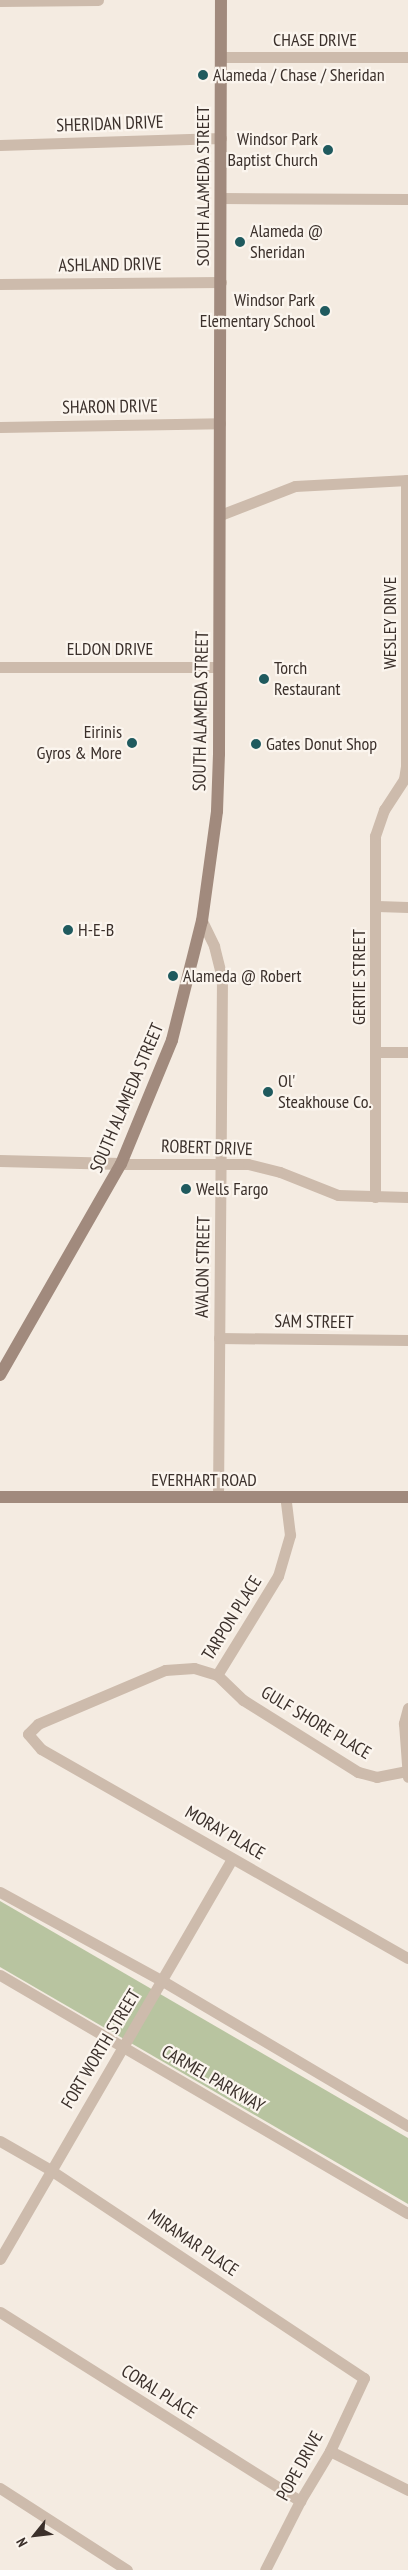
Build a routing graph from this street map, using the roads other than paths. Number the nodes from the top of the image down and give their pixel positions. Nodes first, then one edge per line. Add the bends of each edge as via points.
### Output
1 (98, 0) edge
2 (221, 0) edge
3 (0, 1) edge
4 (221, 57) junction
5 (408, 57) edge
6 (221, 138) junction
7 (0, 145) edge
8 (221, 198) junction
9 (408, 199) edge
10 (221, 282) junction
11 (0, 284) edge
12 (220, 423) junction
13 (0, 427) edge
14 (407, 480) edge
15 (220, 515) junction
16 (408, 624) edge
17 (0, 667) edge
18 (219, 667) junction
19 (407, 766) edge
20 (377, 906) junction
21 (408, 907) edge
22 (202, 921) junction
23 (377, 1052) junction
24 (408, 1052) edge
25 (0, 1161) edge
26 (223, 1162) junction
27 (121, 1164) junction
28 (375, 1197) junction
29 (408, 1197) edge
30 (219, 1338) junction
31 (408, 1340) edge
32 (0, 1375) edge
33 (0, 1497) edge
34 (218, 1497) junction
35 (285, 1497) junction
36 (408, 1497) edge
37 (217, 1675) junction
38 (408, 1708) edge
39 (28, 1734) joint
40 (407, 1774) edge
41 (232, 1858) junction
42 (0, 1892) edge
43 (408, 1958) edge
44 (0, 1975) edge
45 (161, 1980) junction
46 (124, 2047) junction
47 (408, 2126) edge
48 (0, 2141) edge
49 (49, 2169) junction
50 (408, 2213) edge
51 (0, 2259) edge
52 (0, 2312) edge
53 (364, 2378) joint
54 (330, 2451) junction
55 (0, 2488) edge
56 (408, 2490) edge
57 (300, 2501) junction
58 (127, 2570) edge
59 (266, 2570) edge

1 - 3 street
2 - 4 main road, SOUTH ALAMEDA STREET
4 - 5 street, CHASE DRIVE
4 - 6 main road, SOUTH ALAMEDA STREET
6 - 7 street, SHERIDAN DRIVE
6 - 8 main road, SOUTH ALAMEDA STREET
8 - 9 street
8 - 10 main road, SOUTH ALAMEDA STREET
10 - 11 street, ASHLAND DRIVE
10 - 12 main road, SOUTH ALAMEDA STREET
12 - 13 street, SHARON DRIVE
12 - 15 main road, SOUTH ALAMEDA STREET
14 - 15 street via 295,486
14 - 16 street, WESLEY DRIVE
15 - 18 main road, SOUTH ALAMEDA STREET
16 - 19 street, WESLEY DRIVE
17 - 18 street, ELDON DRIVE
18 - 22 main road, SOUTH ALAMEDA STREET via 217,812
19 - 20 street, GERTIE STREET via 404,779 384,810 375,836
20 - 21 street
20 - 23 street, GERTIE STREET
22 - 26 street, AVALON STREET via 214,946 222,978
22 - 27 main road, SOUTH ALAMEDA STREET via 172,1040
23 - 24 street
23 - 28 street, GERTIE STREET
25 - 27 street, ROBERT DRIVE
26 - 27 street, ROBERT DRIVE
26 - 28 street, ROBERT DRIVE via 280,1172 338,1195
26 - 30 street, AVALON STREET
27 - 32 main road, SOUTH ALAMEDA STREET
28 - 29 street, ROBERT DRIVE
30 - 31 street, SAM STREET
30 - 34 street, AVALON STREET
33 - 34 main road, EVERHART ROAD
34 - 35 main road, EVERHART ROAD
35 - 36 main road, EVERHART ROAD
35 - 37 street, TARPON PLACE via 290,1535 278,1576
37 - 39 street, TARPON PLACE via 194,1668 165,1670 38,1724
37 - 40 street, GULF SHORE PLACE via 242,1700 358,1772 377,1778
38 - 40 street via 404,1724
39 - 41 street, MORAY PLACE via 41,1749
41 - 43 street, MORAY PLACE
41 - 45 street, FORT WORTH STREET
42 - 45 street
44 - 46 street, CARMEL PARKWAY
45 - 46 street, FORT WORTH STREET
45 - 47 street
46 - 49 street, FORT WORTH STREET
46 - 50 street, CARMEL PARKWAY
48 - 49 street, MIRAMAR PLACE
49 - 51 street, FORT WORTH STREET
49 - 53 street, MIRAMAR PLACE
52 - 57 street, CORAL PLACE
53 - 54 street, POPE DRIVE
54 - 56 street
54 - 57 street, POPE DRIVE
55 - 58 street
57 - 59 street, POPE DRIVE

